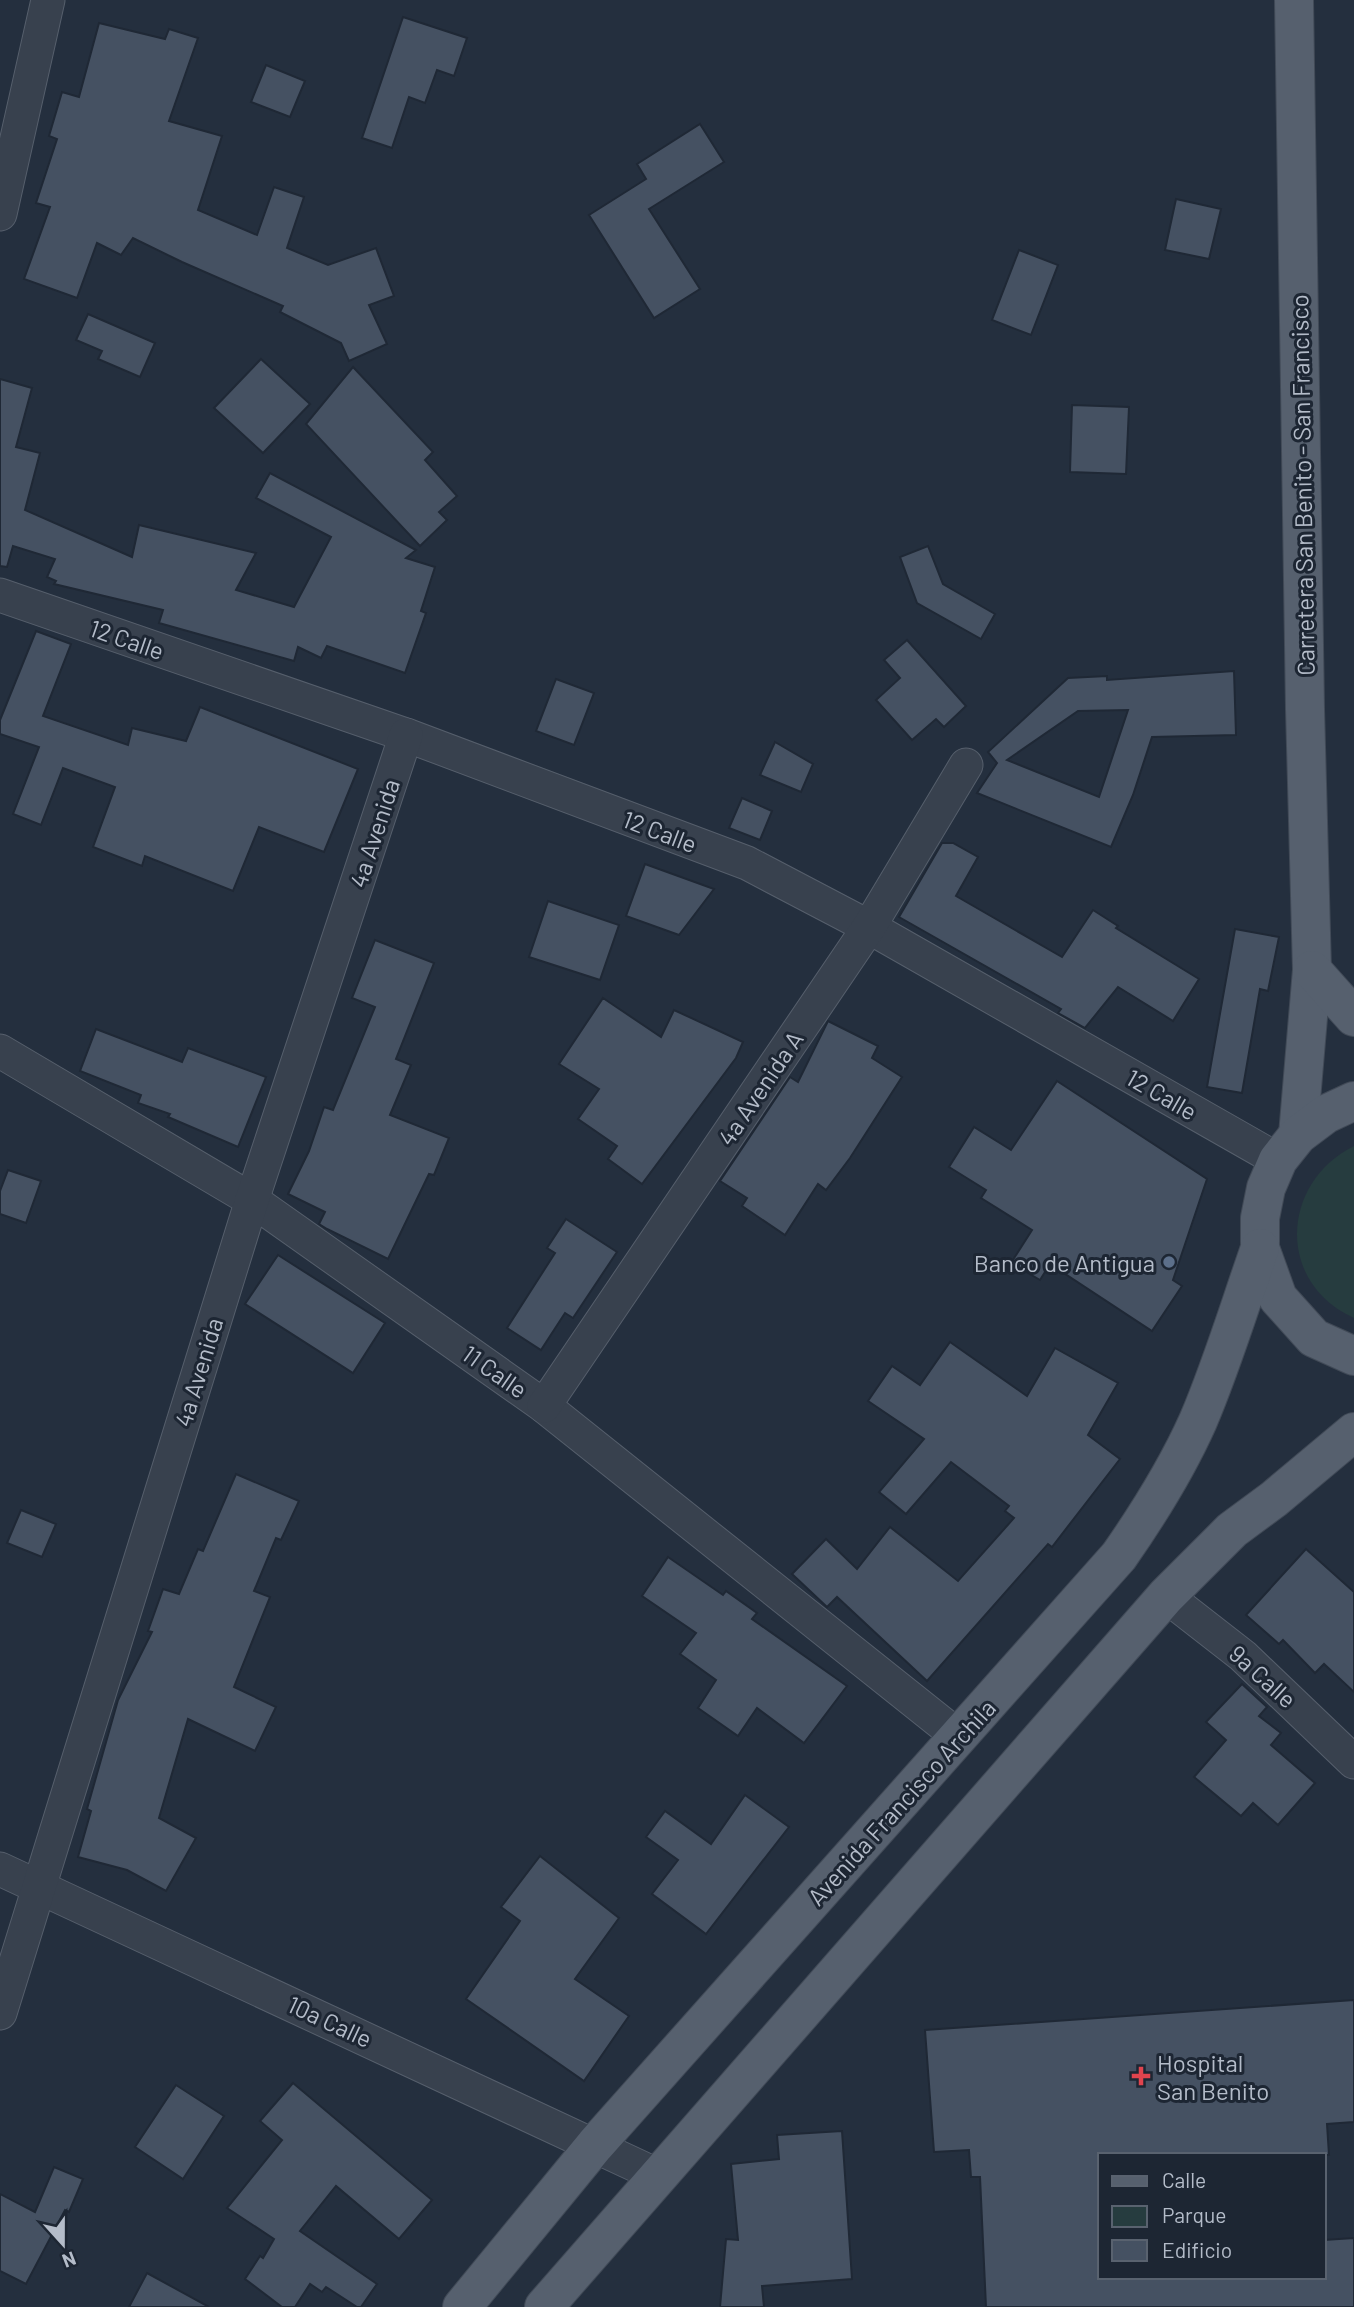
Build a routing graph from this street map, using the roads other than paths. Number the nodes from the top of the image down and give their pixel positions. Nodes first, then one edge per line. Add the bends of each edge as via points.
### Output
1 (48, 0) edge
2 (1294, 0) edge
3 (0, 210) edge
4 (0, 595) edge
5 (407, 735) junction
6 (966, 765) dead end
7 (869, 927) junction
8 (1312, 970) junction
9 (1354, 1017) edge
10 (0, 1051) edge
11 (1354, 1101) edge
12 (1288, 1148) junction
13 (252, 1200) junction
14 (1260, 1248) junction
15 (1354, 1356) edge
16 (544, 1406) junction
17 (1354, 1432) edge
18 (1166, 1596) junction
19 (959, 1737) junction
20 (1354, 1762) edge
21 (0, 1869) edge
22 (38, 1885) junction
23 (0, 2013) edge
24 (596, 2145) junction
25 (659, 2176) junction
26 (472, 2303) edge
27 (544, 2307) edge

1 - 3 street
2 - 8 main road, Carretera San Benito - San Francisco
4 - 5 street, 12 Calle
5 - 7 street, 12 Calle via 747,863
5 - 13 street, 4a Avenida
6 - 7 street, 4a Avenida A
7 - 12 street, 12 Calle
7 - 16 street, 4a Avenida A
8 - 9 main road
8 - 12 main road, Carretera San Benito - San Francisco
10 - 13 street, 11 Calle
11 - 12 main road via 1326,1114
12 - 14 main road via 1264,1198
13 - 16 street, 11 Calle
13 - 22 street, 4a Avenida
14 - 15 main road via 1278,1298 1314,1338
14 - 19 main road, Avenida Francisco Archila via 1198,1420 1142,1523 1119,1556
16 - 19 street, 11 Calle
17 - 18 main road via 1233,1530
18 - 20 street, 9a Calle via 1243,1656
18 - 25 main road
19 - 24 main road, Avenida Francisco Archila
21 - 22 street, 10a Calle
22 - 23 street, 4a Avenida
22 - 24 street, 10a Calle
24 - 25 street, 10a Calle
24 - 26 main road, Avenida Francisco Archila
25 - 27 main road

